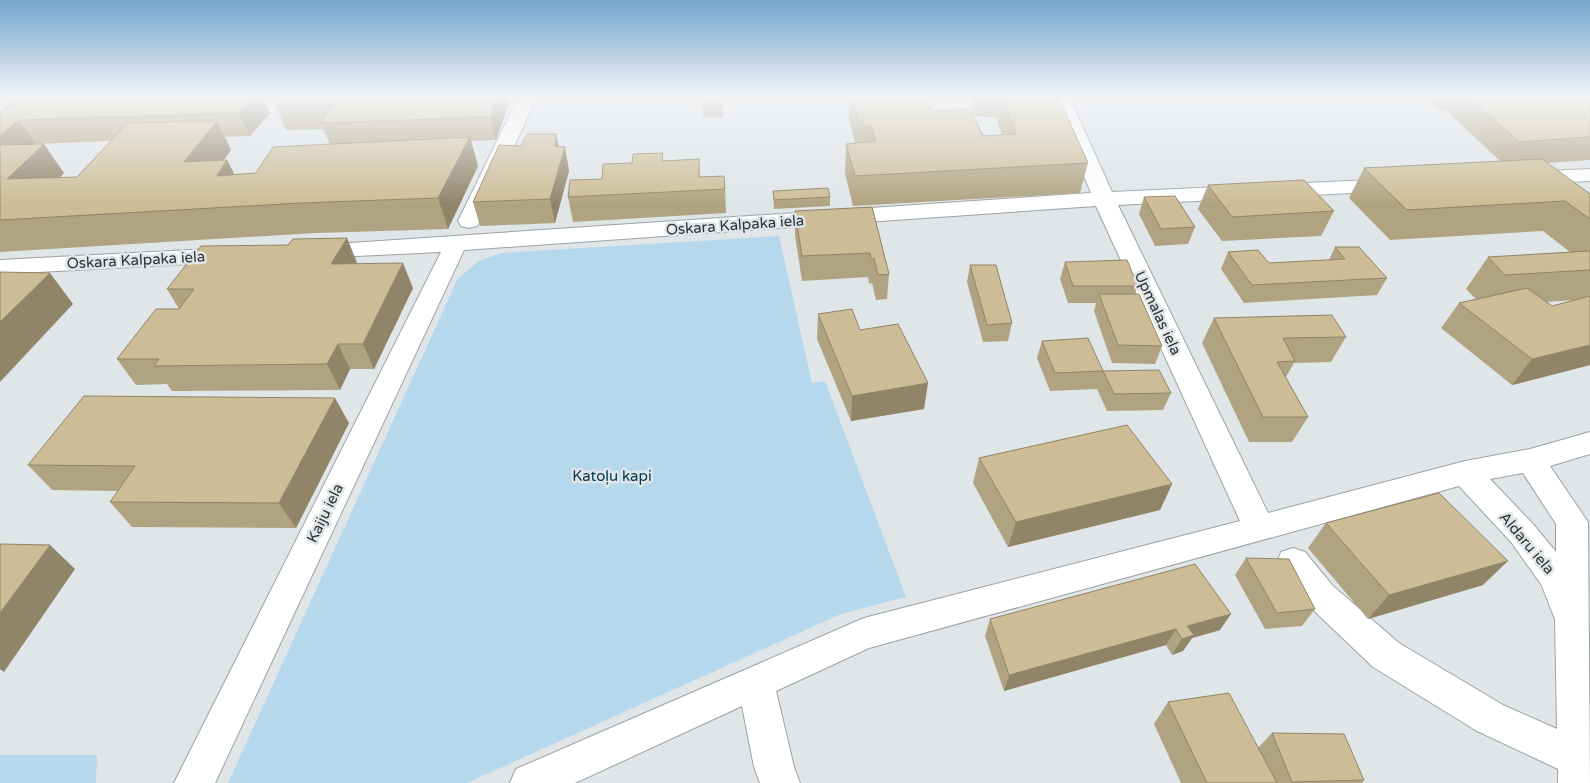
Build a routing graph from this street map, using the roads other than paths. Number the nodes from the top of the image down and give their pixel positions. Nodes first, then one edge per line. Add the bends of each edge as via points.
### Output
1 (510, 133) edge
2 (1075, 133) edge
3 (1590, 175) edge
4 (1511, 179) edge
5 (1413, 184) edge
6 (1104, 200) junction
7 (462, 232) junction
8 (295, 252) edge
9 (246, 254) edge
10 (0, 267) edge
11 (1590, 443) edge
12 (1530, 460) junction
13 (1465, 473) junction
14 (1260, 529) junction
15 (1293, 562) edge
16 (1572, 624) junction
17 (756, 682) junction
18 (1581, 768) edge
19 (194, 783) edge
20 (530, 783) edge
21 (780, 783) edge

1 - 7 street, Kaiju iela
2 - 6 street, Upmalas iela
3 - 4 street
5 - 6 street, Oskara Kalpaka iela
6 - 7 street, Oskara Kalpaka iela
6 - 14 street, Upmalas iela
7 - 8 street, Oskara Kalpaka iela
7 - 19 street, Kaiju iela
9 - 10 street, Oskara Kalpaka iela
11 - 12 street
12 - 13 street
12 - 16 street, Aldaru iela via 1572,522
13 - 14 street
13 - 16 street, Aldaru iela via 1522,533 1556,578
14 - 17 street via 864,634
15 - 18 street via 1321,596 1386,655
16 - 18 street, Aldaru iela
17 - 20 street
17 - 21 street

